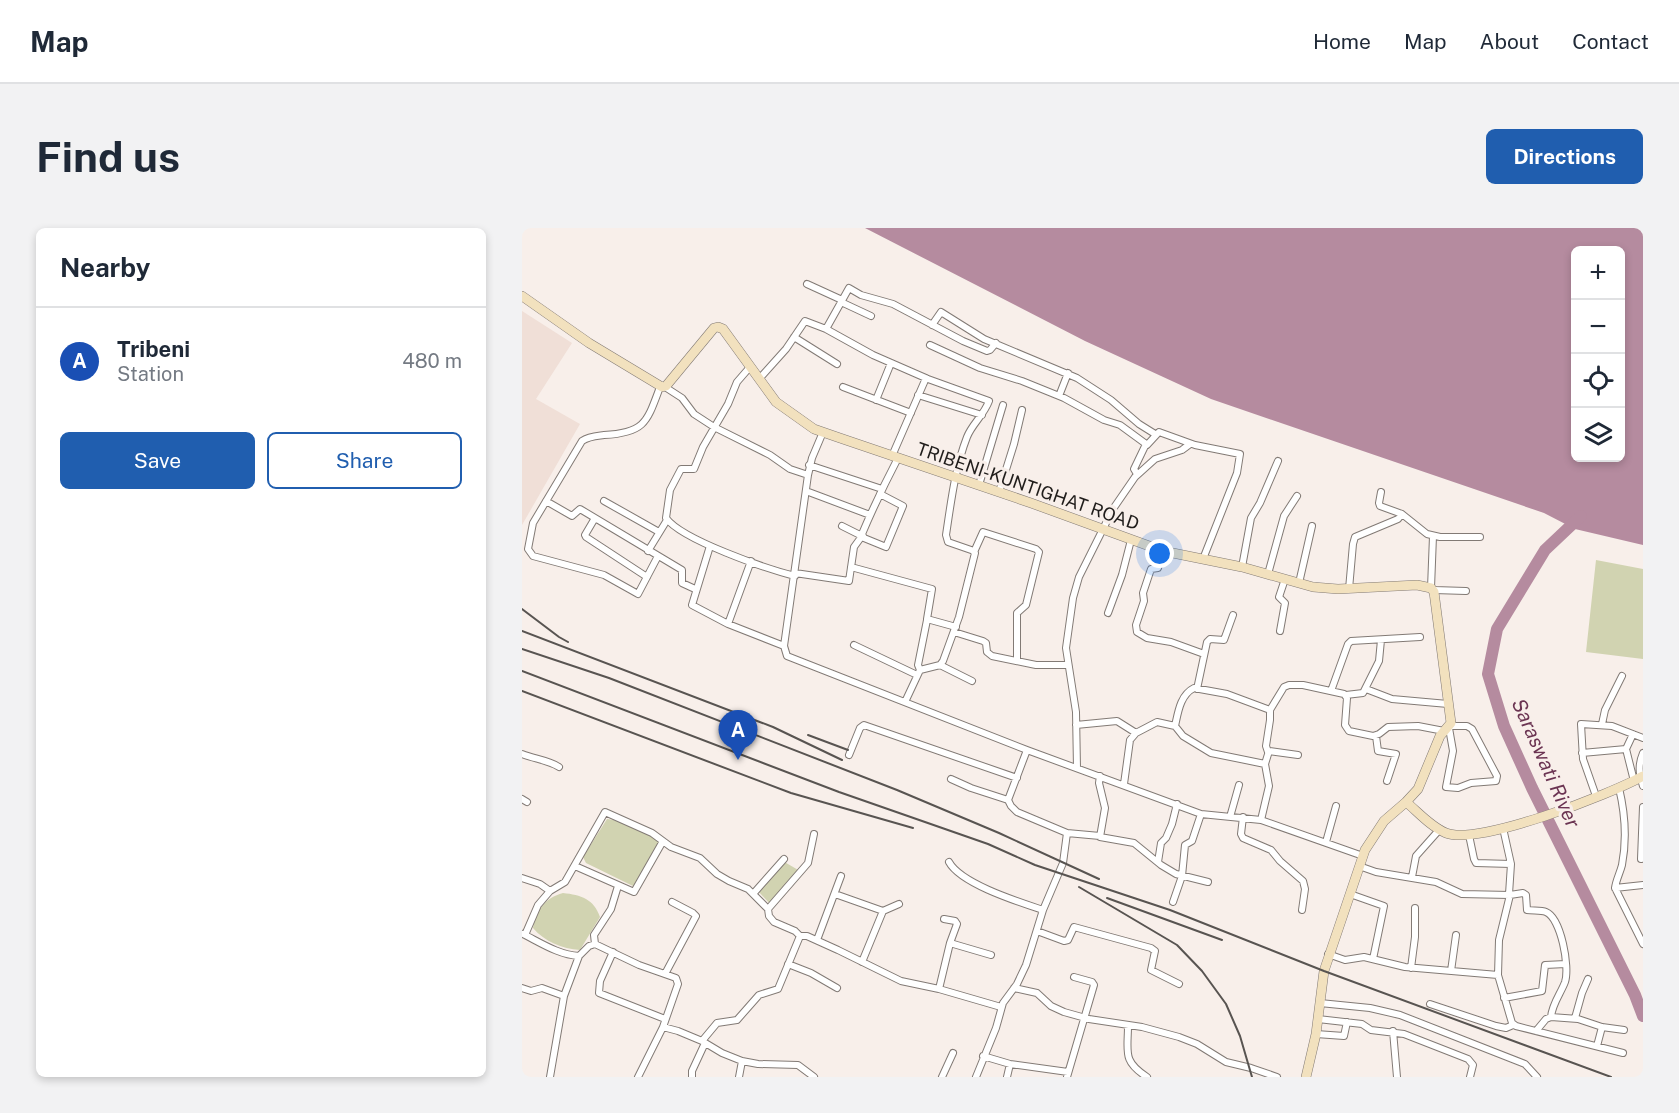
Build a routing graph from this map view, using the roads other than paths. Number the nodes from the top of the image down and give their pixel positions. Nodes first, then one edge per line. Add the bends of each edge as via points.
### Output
1 (807, 284) dead end
2 (522, 296) edge
3 (841, 301) junction
4 (871, 316) dead end
5 (932, 326) junction
6 (826, 329) junction
7 (794, 337) junction
8 (996, 343) junction
9 (930, 345) dead end
10 (891, 363) junction
11 (837, 364) dead end
12 (750, 367) junction
13 (1068, 373) junction
14 (926, 378) junction
15 (759, 379) junction
16 (662, 387) junction
17 (843, 387) dead end
18 (918, 395) junction
19 (1059, 396) junction
20 (876, 399) junction
21 (1003, 405) dead end
22 (1022, 410) dead end
23 (911, 413) junction
24 (982, 415) junction
25 (714, 427) junction
26 (823, 432) junction
27 (1155, 434) junction
28 (1190, 444) junction
29 (1147, 445) junction
30 (895, 457) junction
31 (1278, 461) dead end
32 (810, 465) junction
33 (1137, 474) junction
34 (808, 475) junction
35 (955, 477) junction
36 (979, 485) junction
37 (806, 491) junction
38 (881, 491) junction
39 (999, 492) junction
40 (1381, 492) dead end
41 (1298, 496) dead end
42 (546, 501) junction
43 (604, 501) dead end
44 (1402, 514) junction
45 (870, 515) junction
46 (595, 518) junction
47 (667, 520) junction
48 (842, 526) dead end
49 (1312, 526) dead end
50 (1103, 530) junction
51 (659, 532) junction
52 (862, 536) junction
53 (1432, 536) junction
54 (1480, 537) dead end
55 (1131, 540) junction
56 (710, 546) junction
57 (1163, 550) junction
58 (648, 551) junction
59 (974, 552) junction
60 (658, 556) junction
61 (1203, 559) junction
62 (751, 561) junction
63 (851, 567) junction
64 (1242, 567) junction
65 (795, 574) junction
66 (1268, 574) junction
67 (647, 577) junction
68 (1285, 579) junction
69 (1299, 583) junction
70 (695, 589) junction
71 (1349, 589) junction
72 (1433, 589) junction
73 (1466, 591) dead end
74 (1108, 613) dead end
75 (1233, 615) dead end
76 (927, 620) junction
77 (728, 624) junction
78 (955, 629) junction
79 (1280, 631) dead end
80 (1420, 637) dead end
81 (1381, 640) junction
82 (854, 645) dead end
83 (784, 646) junction
84 (1204, 654) junction
85 (1017, 661) junction
86 (940, 665) junction
87 (1067, 665) junction
88 (918, 673) junction
89 (1622, 676) dead end
90 (972, 681) dead end
91 (1197, 689) junction
92 (1365, 689) junction
93 (1331, 691) junction
94 (1346, 695) junction
95 (905, 702) junction
96 (1448, 704) junction
97 (1270, 710) junction
98 (1602, 724) junction
99 (1076, 725) junction
100 (1175, 726) junction
101 (1448, 728) junction
102 (1136, 733) junction
103 (1633, 734) junction
104 (1376, 736) junction
105 (1643, 738) edge
106 (1626, 749) junction
107 (1027, 750) junction
108 (1269, 752) junction
109 (1582, 753) junction
110 (1643, 753) edge
111 (522, 754) edge
112 (849, 755) dead end
113 (1298, 755) dead end
114 (1265, 764) junction
115 (559, 767) dead end
116 (1077, 768) junction
117 (1100, 776) junction
118 (1017, 778) junction
119 (951, 779) dead end
120 (1640, 780) edge
121 (1388, 781) dead end
122 (1124, 784) junction
123 (1239, 785) dead end
124 (1619, 788) junction
125 (1596, 796) junction
126 (1008, 801) junction
127 (1406, 802) junction
128 (1177, 804) junction
129 (1336, 806) dead end
130 (1643, 809) edge
131 (1201, 814) junction
132 (1243, 817) junction
133 (1230, 818) junction
134 (1261, 820) junction
135 (1503, 828) junction
136 (1440, 829) junction
137 (1067, 833) junction
138 (814, 834) dead end
139 (1469, 835) junction
140 (1100, 836) junction
141 (663, 841) junction
142 (1326, 842) junction
143 (1363, 856) junction
144 (784, 859) dead end
145 (1641, 859) dead end
146 (949, 862) dead end
147 (1158, 862) junction
148 (1511, 864) junction
149 (575, 866) junction
150 (1359, 867) junction
151 (841, 876) dead end
152 (1182, 876) junction
153 (1412, 877) junction
154 (522, 878) edge
155 (1208, 882) dead end
156 (1643, 885) edge
157 (618, 886) junction
158 (1615, 888) junction
159 (550, 891) junction
160 (753, 894) junction
161 (835, 894) junction
162 (1350, 894) junction
163 (1510, 895) junction
164 (672, 902) dead end
165 (1173, 902) dead end
166 (898, 904) dead end
167 (1415, 908) dead end
168 (768, 909) junction
169 (883, 910) junction
170 (1043, 910) junction
171 (1302, 910) dead end
172 (944, 919) dead end
173 (1643, 928) edge
174 (1635, 930) junction
175 (1036, 931) junction
176 (523, 934) edge
177 (1456, 935) dead end
178 (800, 936) junction
179 (817, 940) junction
180 (950, 943) junction
181 (595, 944) junction
182 (1643, 944) edge
183 (613, 952) junction
184 (1328, 954) junction
185 (991, 955) dead end
186 (579, 956) junction
187 (1373, 959) junction
188 (861, 962) junction
189 (788, 964) junction
190 (1566, 964) junction
191 (1411, 968) junction
192 (1451, 971) junction
193 (665, 974) junction
194 (1498, 975) junction
195 (1074, 977) dead end
196 (1588, 979) dead end
197 (1179, 984) dead end
198 (522, 988) edge
199 (837, 988) dead end
200 (1014, 988) junction
201 (939, 989) junction
202 (564, 996) junction
203 (1504, 998) junction
204 (1320, 1003) junction
205 (1430, 1004) dead end
206 (1001, 1007) junction
207 (1551, 1017) junction
208 (1083, 1018) junction
209 (1575, 1018) junction
210 (665, 1019) junction
211 (1318, 1019) junction
212 (1347, 1022) junction
213 (1128, 1025) junction
214 (1514, 1025) junction
215 (663, 1027) junction
216 (1602, 1028) junction
217 (1624, 1030) dead end
218 (1393, 1031) junction
219 (1536, 1031) junction
220 (1316, 1034) junction
221 (703, 1042) junction
222 (1597, 1047) junction
223 (953, 1053) dead end
224 (1623, 1053) dead end
225 (983, 1056) junction
226 (742, 1061) junction
227 (1010, 1064) junction
228 (1067, 1075) edge
229 (550, 1077) edge
230 (638, 1077) edge
231 (692, 1077) edge
232 (739, 1077) edge
233 (814, 1077) edge
234 (942, 1077) edge
235 (976, 1077) edge
236 (1007, 1077) edge
237 (1148, 1077) edge
238 (1277, 1077) edge
239 (1306, 1077) edge
240 (1397, 1077) edge
241 (1470, 1077) edge
242 (1537, 1077) edge

1 - 3 street
2 - 16 main road
3 - 4 street
3 - 5 street via 849,288 893,303
3 - 6 street
5 - 8 street via 987,351
5 - 8 street via 941,312
6 - 7 street via 807,321
6 - 10 street
7 - 11 street
7 - 15 street
8 - 13 street
9 - 19 street via 980,368
10 - 14 street
10 - 20 street
12 - 15 main road, TRIBENI-KUNTIGHAT ROAD
12 - 16 main road, TRIBENI-KUNTIGHAT ROAD via 718,327
12 - 25 street via 737,382
13 - 19 street
13 - 27 street
14 - 18 street
14 - 24 street via 988,400
15 - 26 main road, TRIBENI-KUNTIGHAT ROAD via 776,402
16 - 25 street via 686,401 694,414
16 - 42 street via 638,428 630,433 593,436 582,441
17 - 20 street
18 - 23 street
18 - 24 street
19 - 29 street via 1120,425
20 - 23 street
21 - 36 street
22 - 39 street
23 - 30 street
24 - 35 street via 967,437
25 - 34 street
25 - 47 street via 694,469 681,469 672,484
26 - 30 main road, TRIBENI-KUNTIGHAT ROAD
26 - 32 street
27 - 28 street via 1159,432
27 - 29 street
28 - 33 street via 1155,459
28 - 61 street via 1241,455
29 - 33 street via 1134,469
30 - 35 main road, TRIBENI-KUNTIGHAT ROAD
30 - 38 street
31 - 64 street via 1251,518
32 - 34 street
32 - 38 street
33 - 50 street
34 - 37 street
35 - 36 main road, TRIBENI-KUNTIGHAT ROAD
35 - 59 street via 947,541
36 - 39 main road, TRIBENI-KUNTIGHAT ROAD
37 - 45 street
37 - 65 street
38 - 45 street
38 - 52 street via 903,506 888,545
39 - 50 main road, TRIBENI-KUNTIGHAT ROAD
40 - 44 street via 1380,506
41 - 66 street via 1284,516
42 - 46 street via 571,515 579,508
42 - 67 street via 531,530 528,549 533,556 604,575 638,594
43 - 51 street
44 - 53 street
44 - 71 street via 1355,537
45 - 52 street
46 - 58 street
46 - 67 street via 586,537
47 - 51 street
47 - 56 street
48 - 52 street
49 - 69 street
50 - 55 main road, TRIBENI-KUNTIGHAT ROAD
50 - 87 street via 1076,585
51 - 58 street
52 - 63 street via 854,547
53 - 54 street
53 - 72 street
55 - 57 main road, TRIBENI-KUNTIGHAT ROAD
55 - 74 street
56 - 62 street
56 - 70 street
57 - 61 main road, TRIBENI-KUNTIGHAT ROAD
57 - 84 street via 1158,568 1151,569 1143,593 1137,632
58 - 60 street
59 - 78 street
59 - 85 street via 983,532 1039,552 1026,605 1017,613
60 - 67 street
60 - 70 street via 682,570 682,583
61 - 64 main road, TRIBENI-KUNTIGHAT ROAD
62 - 65 street
62 - 77 street
63 - 65 street via 848,582
63 - 76 street via 933,590
64 - 66 main road, TRIBENI-KUNTIGHAT ROAD
65 - 83 street
66 - 68 main road, TRIBENI-KUNTIGHAT ROAD
68 - 69 main road, TRIBENI-KUNTIGHAT ROAD
68 - 79 street via 1279,597 1285,603
69 - 71 main road, TRIBENI-KUNTIGHAT ROAD
70 - 77 street via 692,605
71 - 72 main road, TRIBENI-KUNTIGHAT ROAD via 1417,585
72 - 73 street
72 - 96 main road
75 - 84 street via 1226,638 1208,640
76 - 78 street
76 - 88 street
77 - 83 street
78 - 85 street via 983,641 992,656
78 - 86 street
80 - 81 street
81 - 92 street via 1379,661
81 - 93 street via 1351,640
82 - 88 street
83 - 95 street via 789,657
84 - 91 street
85 - 87 street
86 - 88 street
86 - 90 street
87 - 99 street
88 - 95 street
89 - 98 street via 1607,704
91 - 97 street via 1227,694
91 - 100 street via 1187,693
92 - 94 street via 1361,694
92 - 96 street via 1392,699
93 - 94 street
93 - 97 street via 1288,685 1282,688
94 - 104 street via 1345,728
95 - 107 street
96 - 101 main road
97 - 108 street via 1266,746
98 - 103 street
98 - 109 street via 1581,724
99 - 102 street via 1117,721
99 - 116 street
100 - 102 street via 1157,722
100 - 114 street via 1183,736 1206,750
101 - 101 street via 1453,751 1446,787 1496,781 1497,776 1472,729
101 - 104 street via 1388,727
101 - 127 main road via 1440,736 1418,789
102 - 122 street via 1129,744
103 - 105 street
103 - 106 street
104 - 121 street via 1378,751 1396,754
106 - 109 street
106 - 120 street
107 - 116 street
107 - 118 street
108 - 113 street
108 - 114 street
109 - 125 street
110 - 120 street
111 - 115 street
112 - 118 street via 864,725
114 - 134 street via 1269,786
116 - 117 street
117 - 122 street
117 - 140 street via 1105,808
118 - 126 street
119 - 126 street
120 - 124 main road
122 - 128 street
123 - 133 street
124 - 125 main road
124 - 158 street via 1625,833
125 - 135 main road
126 - 137 street via 1017,812
127 - 136 main road
127 - 143 main road via 1384,821
128 - 131 street
128 - 147 street via 1161,843
129 - 142 street
130 - 145 street
131 - 133 street
131 - 152 street via 1192,841 1185,844
132 - 133 street
132 - 134 street
132 - 171 street via 1244,838 1271,850 1303,881
134 - 142 street
135 - 139 main road
135 - 148 street
136 - 139 main road via 1459,836
136 - 153 street via 1416,856
137 - 140 street
137 - 170 street via 1063,863
138 - 168 street via 806,867
139 - 148 street via 1476,863
140 - 147 street via 1134,843
141 - 149 street via 605,812
141 - 157 street via 634,892
141 - 160 street via 700,858 717,874
142 - 143 street
143 - 150 main road
144 - 160 street
146 - 170 street via 973,882
147 - 152 street
148 - 163 street
149 - 157 street
149 - 159 street via 565,882
150 - 153 street
150 - 162 main road
151 - 161 street
152 - 155 street
152 - 165 street
153 - 163 street via 1442,883 1462,894
154 - 159 street
156 - 158 street
157 - 181 street via 611,909 594,935
158 - 174 street
159 - 176 street
160 - 168 street
161 - 169 street
161 - 179 street
162 - 184 main road
162 - 187 street via 1384,906
163 - 190 street via 1523,893 1527,910 1550,914 1562,938
163 - 194 street via 1499,940
164 - 193 street via 696,916
166 - 169 street
167 - 191 street
168 - 178 street via 777,924
169 - 188 street
170 - 175 street
172 - 180 street via 957,923
173 - 174 street
174 - 182 street
175 - 197 street via 1064,941 1074,927 1151,948 1155,951 1151,970
175 - 200 street
176 - 186 street via 562,953
177 - 192 street
178 - 179 street
178 - 189 street
179 - 188 street
180 - 185 street
180 - 201 street
181 - 183 street
181 - 186 street
183 - 193 street
183 - 210 street via 598,993
184 - 187 street via 1345,960
184 - 204 main road
186 - 202 street
187 - 191 street
188 - 201 street via 901,981
189 - 199 street
189 - 221 street via 778,989 759,995 736,1020 717,1023
190 - 203 street via 1545,965 1542,991
190 - 207 street via 1566,976
191 - 192 street
192 - 194 street
193 - 210 street via 678,982
194 - 203 street
195 - 208 street via 1094,984
196 - 209 street
198 - 202 street via 542,988
200 - 206 street
200 - 208 street via 1032,991 1051,1006
201 - 206 street
202 - 229 street
203 - 214 street
204 - 211 main road
204 - 242 street via 1381,1010 1421,1022 1525,1064
205 - 214 street via 1497,1026
206 - 225 street
207 - 209 street
207 - 219 street
208 - 213 street
208 - 228 street
209 - 216 street
210 - 215 street
211 - 212 street
211 - 220 main road
212 - 218 street via 1371,1030
212 - 220 street via 1344,1036
213 - 237 street via 1129,1061
213 - 238 street via 1179,1037 1226,1062
214 - 219 street
215 - 221 street
215 - 230 street
216 - 217 street
216 - 222 street
218 - 240 street
218 - 241 street via 1468,1059 1473,1065
219 - 222 street
220 - 239 main road
221 - 226 street
221 - 231 street
222 - 224 street
223 - 234 street
225 - 227 street
225 - 235 street
226 - 232 street
226 - 233 street via 798,1065
227 - 228 street
227 - 236 street

